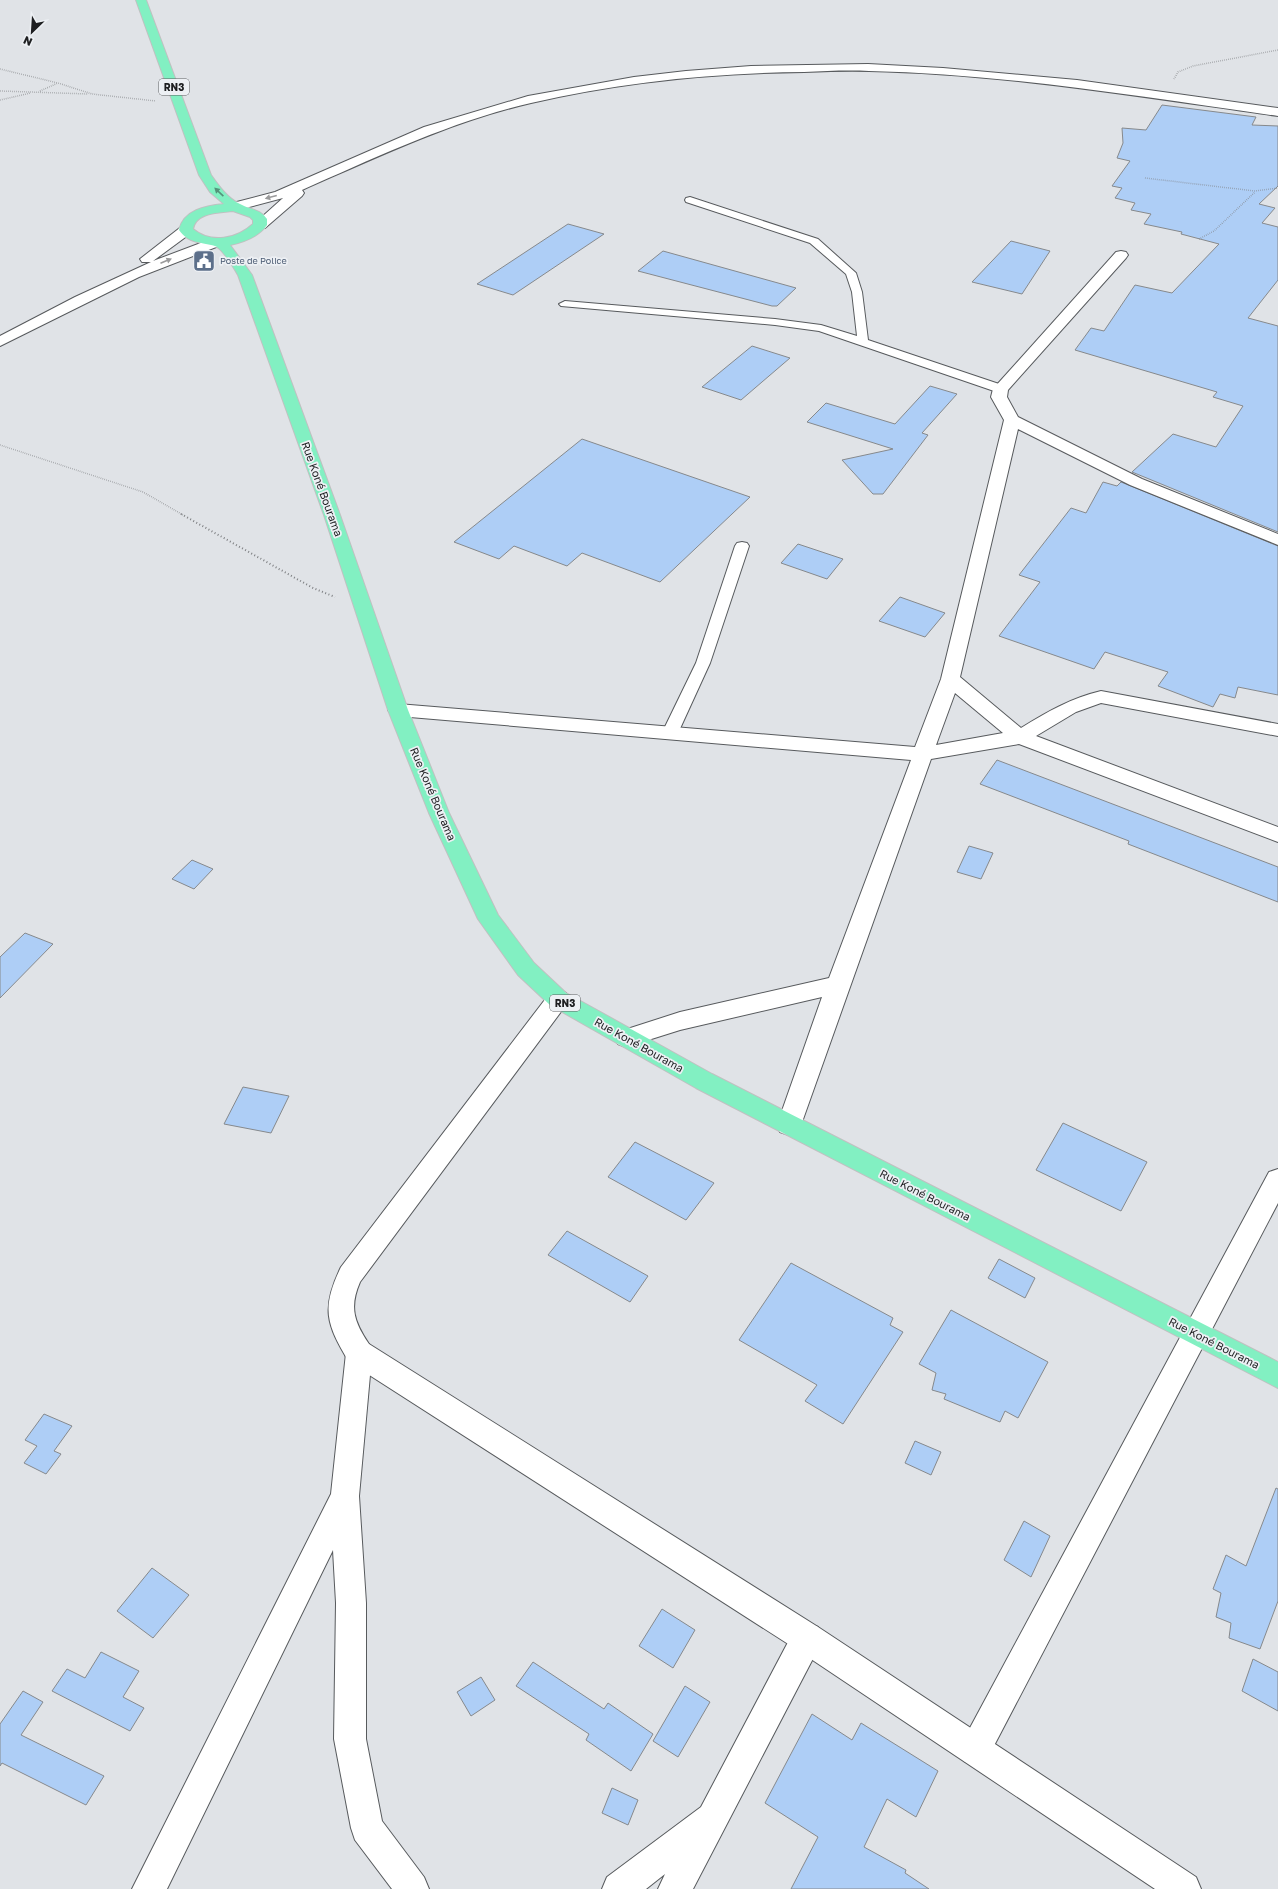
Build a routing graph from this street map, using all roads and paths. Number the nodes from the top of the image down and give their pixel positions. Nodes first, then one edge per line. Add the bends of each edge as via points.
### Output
1 (142, 0) edge
2 (1278, 50) edge
3 (0, 69) edge
4 (58, 83) junction
5 (0, 91) edge
6 (37, 92) junction
7 (92, 94) junction
8 (1163, 96) junction
9 (0, 100) edge
10 (180, 103) junction
11 (1278, 112) edge
12 (205, 175) junction
13 (1144, 178) dead end
14 (307, 184) junction
15 (1278, 188) edge
16 (1255, 191) junction
17 (690, 200) dead end
18 (234, 207) junction
19 (260, 225) junction
20 (186, 227) junction
21 (1200, 239) dead end
22 (219, 241) junction
23 (1121, 255) dead end
24 (245, 275) junction
25 (117, 281) junction
26 (566, 304) dead end
27 (0, 342) edge
28 (863, 343) junction
29 (1001, 389) junction
30 (1012, 420) junction
31 (0, 445) edge
32 (1278, 540) edge
33 (742, 546) dead end
34 (363, 608) junction
35 (950, 679) junction
36 (398, 710) junction
37 (1278, 730) edge
38 (670, 733) junction
39 (1020, 737) junction
40 (922, 754) junction
41 (1278, 835) edge
42 (838, 986) junction
43 (558, 999) junction
44 (626, 1038) junction
45 (789, 1125) junction
46 (1278, 1179) edge
47 (1195, 1334) junction
48 (360, 1353) junction
49 (1278, 1376) edge
50 (345, 1496) junction
51 (807, 1638) junction
52 (975, 1750) junction
53 (714, 1815) junction
54 (149, 1889) edge
55 (412, 1889) edge
56 (619, 1889) edge
57 (675, 1889) edge
58 (1184, 1889) edge

1 - 10 highway, RN3
2 - 8 path via 1193,66 1178,72
3 - 4 path
4 - 6 path
4 - 7 path
5 - 6 path
6 - 7 path
6 - 9 path
7 - 10 path
8 - 11 street
8 - 14 street via 1005,76 868,67 751,69 686,74 634,80 528,100 428,130
10 - 12 highway, RN3
18 -> 12 highway, RN3
12 - 20 highway via 197,207
13 - 16 path
14 -> 18 street via 280,195
14 - 19 street
15 - 16 path
16 - 21 path via 1214,231
17 - 28 lane via 814,241 851,273 858,292
18 - 19 highway, RN3 via 255,214 260,219
18 - 20 highway, RN3 via 203,212 192,218
19 - 22 highway via 246,236
19 - 24 highway via 250,249
20 - 22 highway via 190,235 198,239
20 - 25 street
22 - 24 highway, Rue Koné Bourama / RN3
25 -> 22 street
23 - 29 street
24 - 34 highway, Rue Koné Bourama / RN3
25 - 27 street
26 - 28 lane via 821,328
28 - 29 lane
29 - 30 street via 999,396
30 - 32 street via 1136,482
30 - 35 street
31 - 34 path via 143,492 313,588
33 - 38 lane via 703,663
34 - 36 highway, Rue Koné Bourama / RN3
35 - 39 street
35 - 40 street
36 - 38 street
36 - 43 highway, Rue Koné Bourama / RN3 via 439,813 489,919 526,969
37 - 39 street via 1101,697 1072,705
38 - 40 street
39 - 40 street
39 - 41 street
40 - 42 street
42 - 44 street via 680,1021
42 - 45 street
43 - 44 highway, Rue Koné Bourama / RN3
43 - 48 street via 350,1275 342,1291 340,1311 343,1326
44 - 45 highway, Rue Koné Bourama / RN3
45 - 47 highway, Rue Koné Bourama / RN3
46 - 47 street
47 - 49 highway, Rue Koné Bourama / RN3
47 - 52 street
48 - 50 street
48 - 51 street
50 - 54 street
50 - 55 street via 351,1603 350,1739 367,1828
51 - 52 street
51 - 53 street
52 - 58 street
53 - 56 street
53 - 57 street

